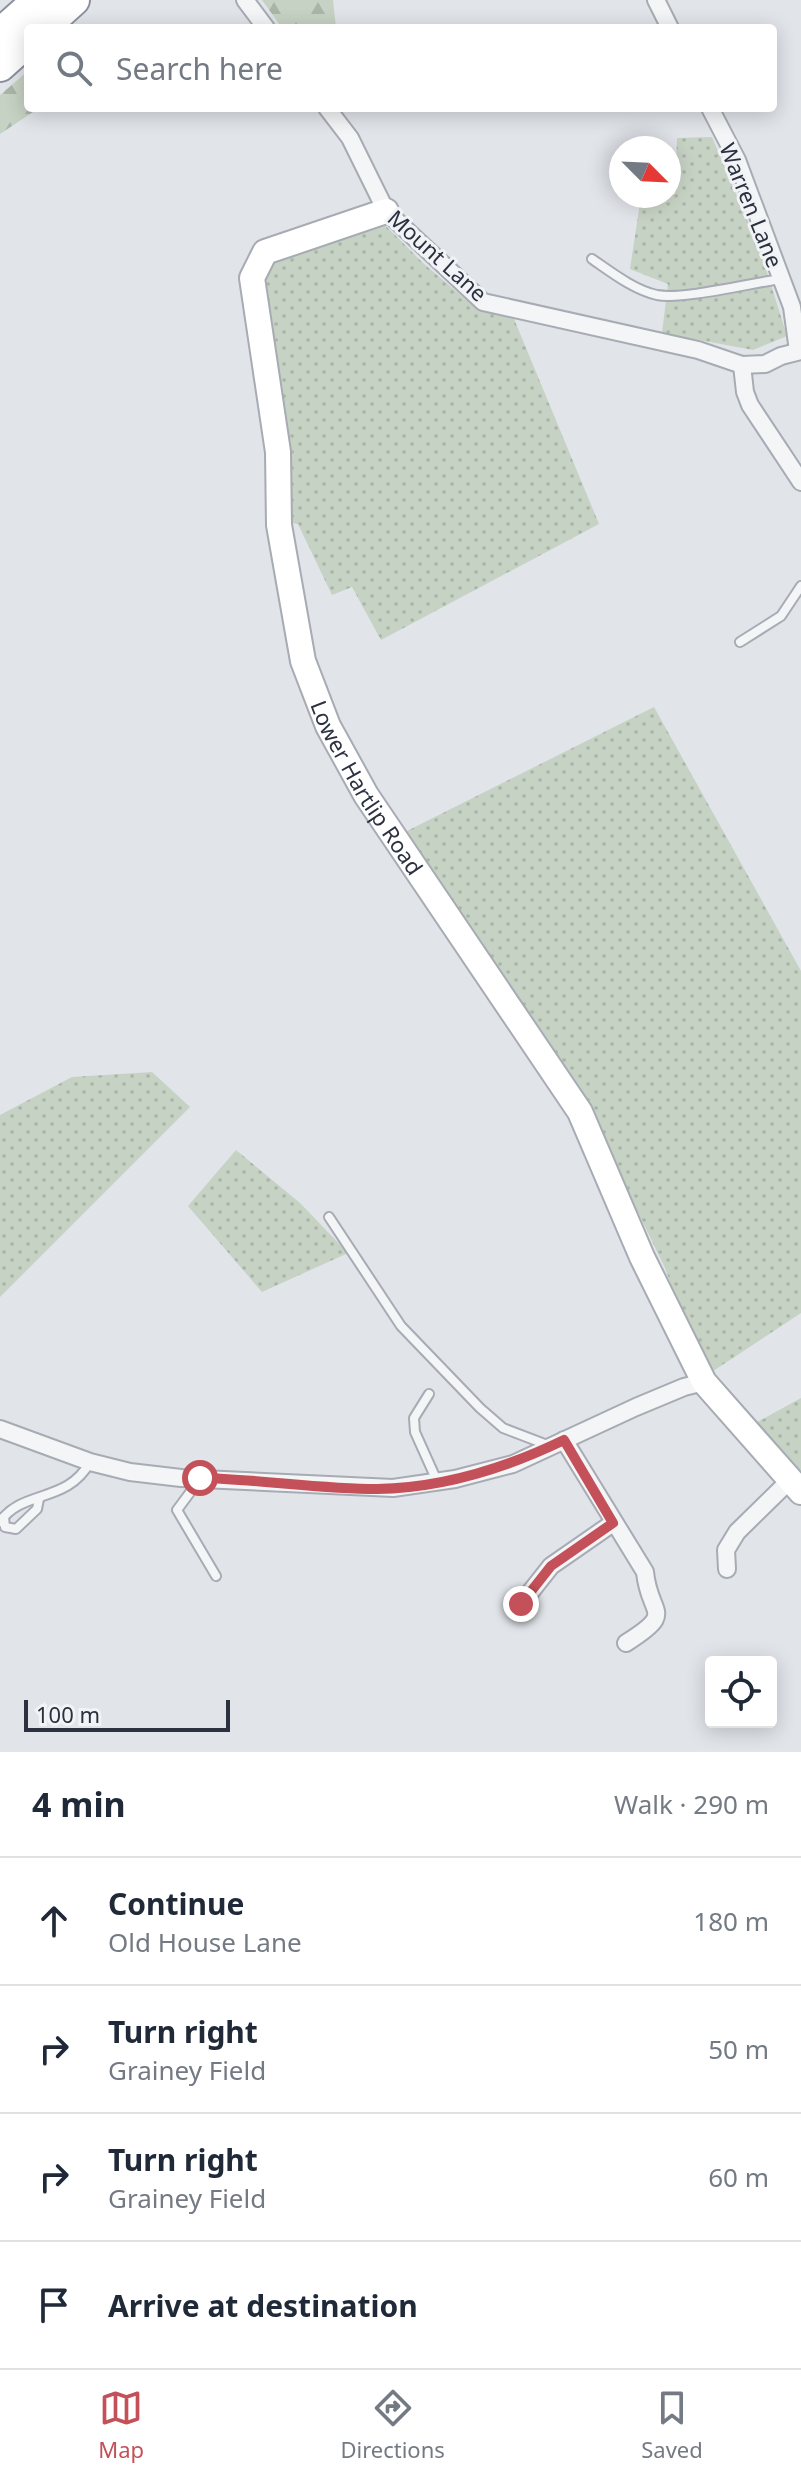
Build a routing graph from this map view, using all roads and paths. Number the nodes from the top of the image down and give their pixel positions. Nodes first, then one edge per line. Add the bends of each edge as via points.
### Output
1 (38, 0) edge
2 (74, 0) edge
3 (245, 0) edge
4 (656, 0) edge
5 (47, 24) edge
6 (263, 24) edge
7 (668, 24) edge
8 (0, 34) edge
9 (24, 45) edge
10 (0, 66) edge
11 (330, 112) edge
12 (712, 112) edge
13 (386, 211) junction
14 (592, 259) dead end
15 (781, 279) junction
16 (800, 351) edge
17 (742, 365) junction
18 (801, 482) edge
19 (801, 586) edge
20 (740, 642) dead end
21 (329, 1217) dead end
22 (704, 1382) junction
23 (429, 1394) dead end
24 (0, 1429) edge
25 (558, 1444) junction
26 (90, 1462) junction
27 (200, 1478) junction
28 (438, 1481) junction
29 (795, 1486) edge
30 (39, 1499) junction
31 (2, 1520) edge
32 (613, 1523) junction
33 (727, 1569) dead end
34 (216, 1576) dead end
35 (521, 1604) dead end
36 (626, 1643) dead end

1 - 8 highway
2 - 5 highway
3 - 6 street
4 - 7 street
9 - 10 highway
11 - 13 street, Mount Lane via 350,138
12 - 15 street, Warren Lane via 737,160
13 - 17 street, Mount Lane via 483,302 698,350
13 - 22 street, Lower Hartlip Road via 265,252 252,278 278,452 279,525 303,661 328,726 366,795 580,1112 642,1257
14 - 15 lane via 663,296
15 - 16 street, Warren Lane
16 - 17 street via 765,364
17 - 18 street via 750,405
19 - 20 lane via 781,616
21 - 25 lane via 401,1326 480,1408 503,1428
22 - 25 street
22 - 29 street, Lower Hartlip Road
23 - 28 lane via 414,1418 415,1432
24 - 26 street
25 - 28 street via 513,1464
25 - 32 street
26 - 27 street via 130,1472
26 - 30 lane via 75,1481
27 - 28 street via 374,1489
27 - 34 lane via 177,1510
29 - 33 street via 737,1532 726,1550
30 - 31 lane via 8,1510
30 - 31 lane via 37,1509 16,1529 5,1527
32 - 35 street via 551,1566
32 - 36 street via 645,1572 646,1589 656,1606 651,1628

